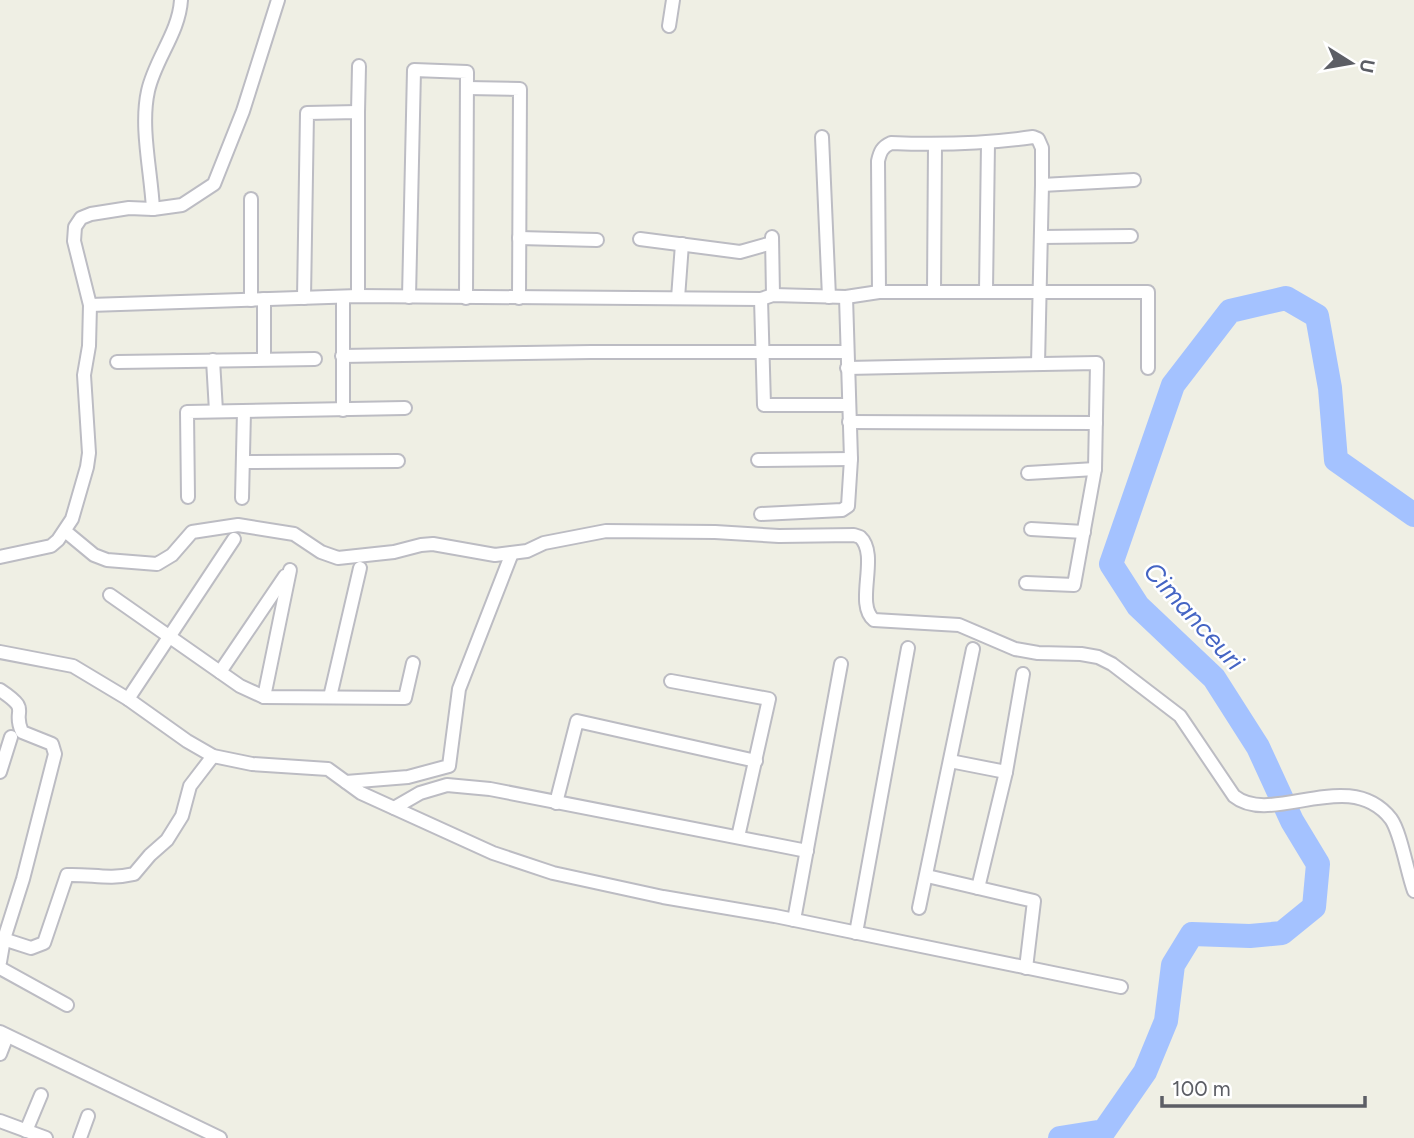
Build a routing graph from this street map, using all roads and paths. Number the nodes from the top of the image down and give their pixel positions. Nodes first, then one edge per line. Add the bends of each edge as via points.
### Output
1 (181, 0) edge
2 (278, 0) edge
3 (673, 0) edge
4 (670, 26) dead end
5 (359, 65) dead end
6 (467, 88) junction
7 (358, 112) junction
8 (822, 136) dead end
9 (989, 143) junction
10 (934, 145) junction
11 (1134, 180) dead end
12 (1042, 185) junction
13 (251, 199) dead end
14 (153, 209) junction
15 (1131, 236) dead end
16 (1041, 237) junction
17 (519, 239) junction
18 (640, 239) dead end
19 (597, 240) dead end
20 (682, 244) junction
21 (986, 291) junction
22 (879, 292) junction
23 (934, 292) junction
24 (1038, 293) junction
25 (358, 296) junction
26 (343, 297) junction
27 (409, 297) junction
28 (767, 297) junction
29 (830, 297) junction
30 (303, 298) junction
31 (466, 298) junction
32 (519, 298) junction
33 (678, 298) junction
34 (846, 298) junction
35 (258, 300) junction
36 (90, 306) junction
37 (847, 352) junction
38 (761, 354) junction
39 (342, 356) junction
40 (264, 359) junction
41 (315, 359) dead end
42 (212, 360) junction
43 (117, 362) dead end
44 (1038, 364) junction
45 (847, 368) junction
46 (1148, 368) dead end
47 (848, 405) junction
48 (405, 408) dead end
49 (343, 410) junction
50 (216, 411) junction
51 (244, 411) junction
52 (849, 422) junction
53 (1096, 423) junction
54 (851, 459) junction
55 (758, 460) dead end
56 (398, 461) dead end
57 (243, 462) junction
58 (1096, 470) junction
59 (1028, 473) dead end
60 (188, 497) dead end
61 (242, 498) dead end
62 (761, 514) dead end
63 (1031, 529) dead end
64 (65, 531) junction
65 (1084, 532) junction
66 (234, 539) dead end
67 (512, 553) junction
68 (0, 557) edge
69 (360, 568) dead end
70 (1026, 583) dead end
71 (110, 595) dead end
72 (170, 636) junction
73 (908, 648) dead end
74 (973, 649) dead end
75 (0, 652) edge
76 (413, 663) dead end
77 (841, 664) dead end
78 (220, 672) junction
79 (1023, 674) dead end
80 (671, 681) dead end
81 (0, 690) edge
82 (264, 696) junction
83 (330, 697) junction
84 (128, 699) junction
85 (19, 725) junction
86 (10, 737) junction
87 (0, 753) edge
88 (213, 756) junction
89 (756, 761) junction
90 (950, 761) junction
91 (0, 772) edge
92 (1006, 772) junction
93 (346, 782) junction
94 (556, 803) junction
95 (394, 808) junction
96 (738, 837) junction
97 (807, 850) junction
98 (927, 876) junction
99 (978, 888) junction
100 (1414, 891) edge
101 (919, 908) dead end
102 (794, 920) junction
103 (856, 933) junction
104 (2, 939) edge
105 (0, 962) edge
106 (0, 968) edge
107 (1026, 968) junction
108 (1121, 987) dead end
109 (67, 1005) dead end
110 (3, 1034) edge
111 (0, 1054) edge
112 (41, 1095) dead end
113 (88, 1116) dead end
114 (0, 1121) edge
115 (26, 1131) junction
116 (46, 1138) edge
117 (80, 1138) edge
118 (220, 1138) edge

1 - 14 street via 148,91 145,129
2 - 14 street via 214,184 182,205
3 - 4 street
5 - 7 street
6 - 17 street via 520,89
6 - 27 street via 467,72 414,70
6 - 31 street
7 - 25 street
7 - 30 street via 307,113
8 - 29 street
9 - 10 street
9 - 12 street via 1038,139
9 - 21 street
10 - 22 street via 891,143 880,152
10 - 23 street
11 - 12 street
12 - 16 street
13 - 35 street
14 - 36 street via 129,208 81,218 74,241
15 - 16 street
16 - 24 street
17 - 19 street
17 - 32 street
18 - 20 street
20 - 28 street via 740,252 772,240
20 - 33 street
21 - 23 street
21 - 24 street
22 - 23 street
22 - 34 street
24 - 44 street
24 - 46 street via 1148,292
25 - 26 street
25 - 27 street
26 - 30 street
26 - 39 street
27 - 31 street
28 - 29 street
28 - 33 street
28 - 38 street
29 - 34 street
30 - 35 street
31 - 32 street
32 - 33 street
34 - 37 street
35 - 36 street
35 - 40 street
36 - 64 street via 84,375 89,453 77,504
37 - 38 street
37 - 45 street
38 - 39 street
38 - 47 street via 764,405
39 - 49 street
40 - 41 street
40 - 42 street
42 - 43 street
42 - 50 street
44 - 45 street
44 - 53 street via 1097,363
45 - 47 street
47 - 52 street
48 - 49 street
49 - 51 street
50 - 51 street
50 - 60 street via 187,412
51 - 57 street
52 - 53 street
52 - 54 street
53 - 58 street
54 - 55 street
54 - 62 street via 846,508
56 - 57 street
57 - 61 street
58 - 59 street
58 - 65 street
63 - 65 street
64 - 67 street via 107,560 157,564 192,532 238,524 295,534 338,558 421,544 495,555
64 - 68 street via 51,546
65 - 70 street via 1074,585
66 - 72 street
67 - 93 street via 459,689 449,766 408,777
67 - 100 street via 606,531 860,537 867,547 867,611 874,620 959,625 1015,649 1081,653 1112,664 1180,716 1241,802 1270,804 1346,796 1380,809 1395,826
69 - 83 street
71 - 72 street
72 - 78 street
72 - 84 street
73 - 103 street
74 - 90 street
75 - 84 street via 73,666
76 - 83 street via 405,698
77 - 97 street
78 - 82 street
78 - 82 street via 290,570
79 - 92 street
80 - 89 street via 769,699
81 - 85 street via 20,707
82 - 83 street
84 - 88 street
85 - 86 street
85 - 104 street via 22,732 52,744 55,754 23,879
86 - 87 street
86 - 91 street
88 - 93 street via 252,764 328,769
88 - 104 street via 190,786 182,816 167,840 134,874 67,876 44,943 31,948
89 - 94 street via 577,721
89 - 96 street
90 - 92 street
90 - 98 street
92 - 99 street
93 - 95 street
94 - 95 street via 447,785
94 - 96 street
95 - 102 street via 493,853 553,873
96 - 97 street
97 - 102 street
98 - 99 street
98 - 101 street
99 - 107 street via 1034,901
102 - 103 street
103 - 107 street
104 - 105 street
106 - 109 street
107 - 108 street
110 - 111 street
110 - 118 street
112 - 115 street
113 - 117 street
114 - 115 street
115 - 116 street

